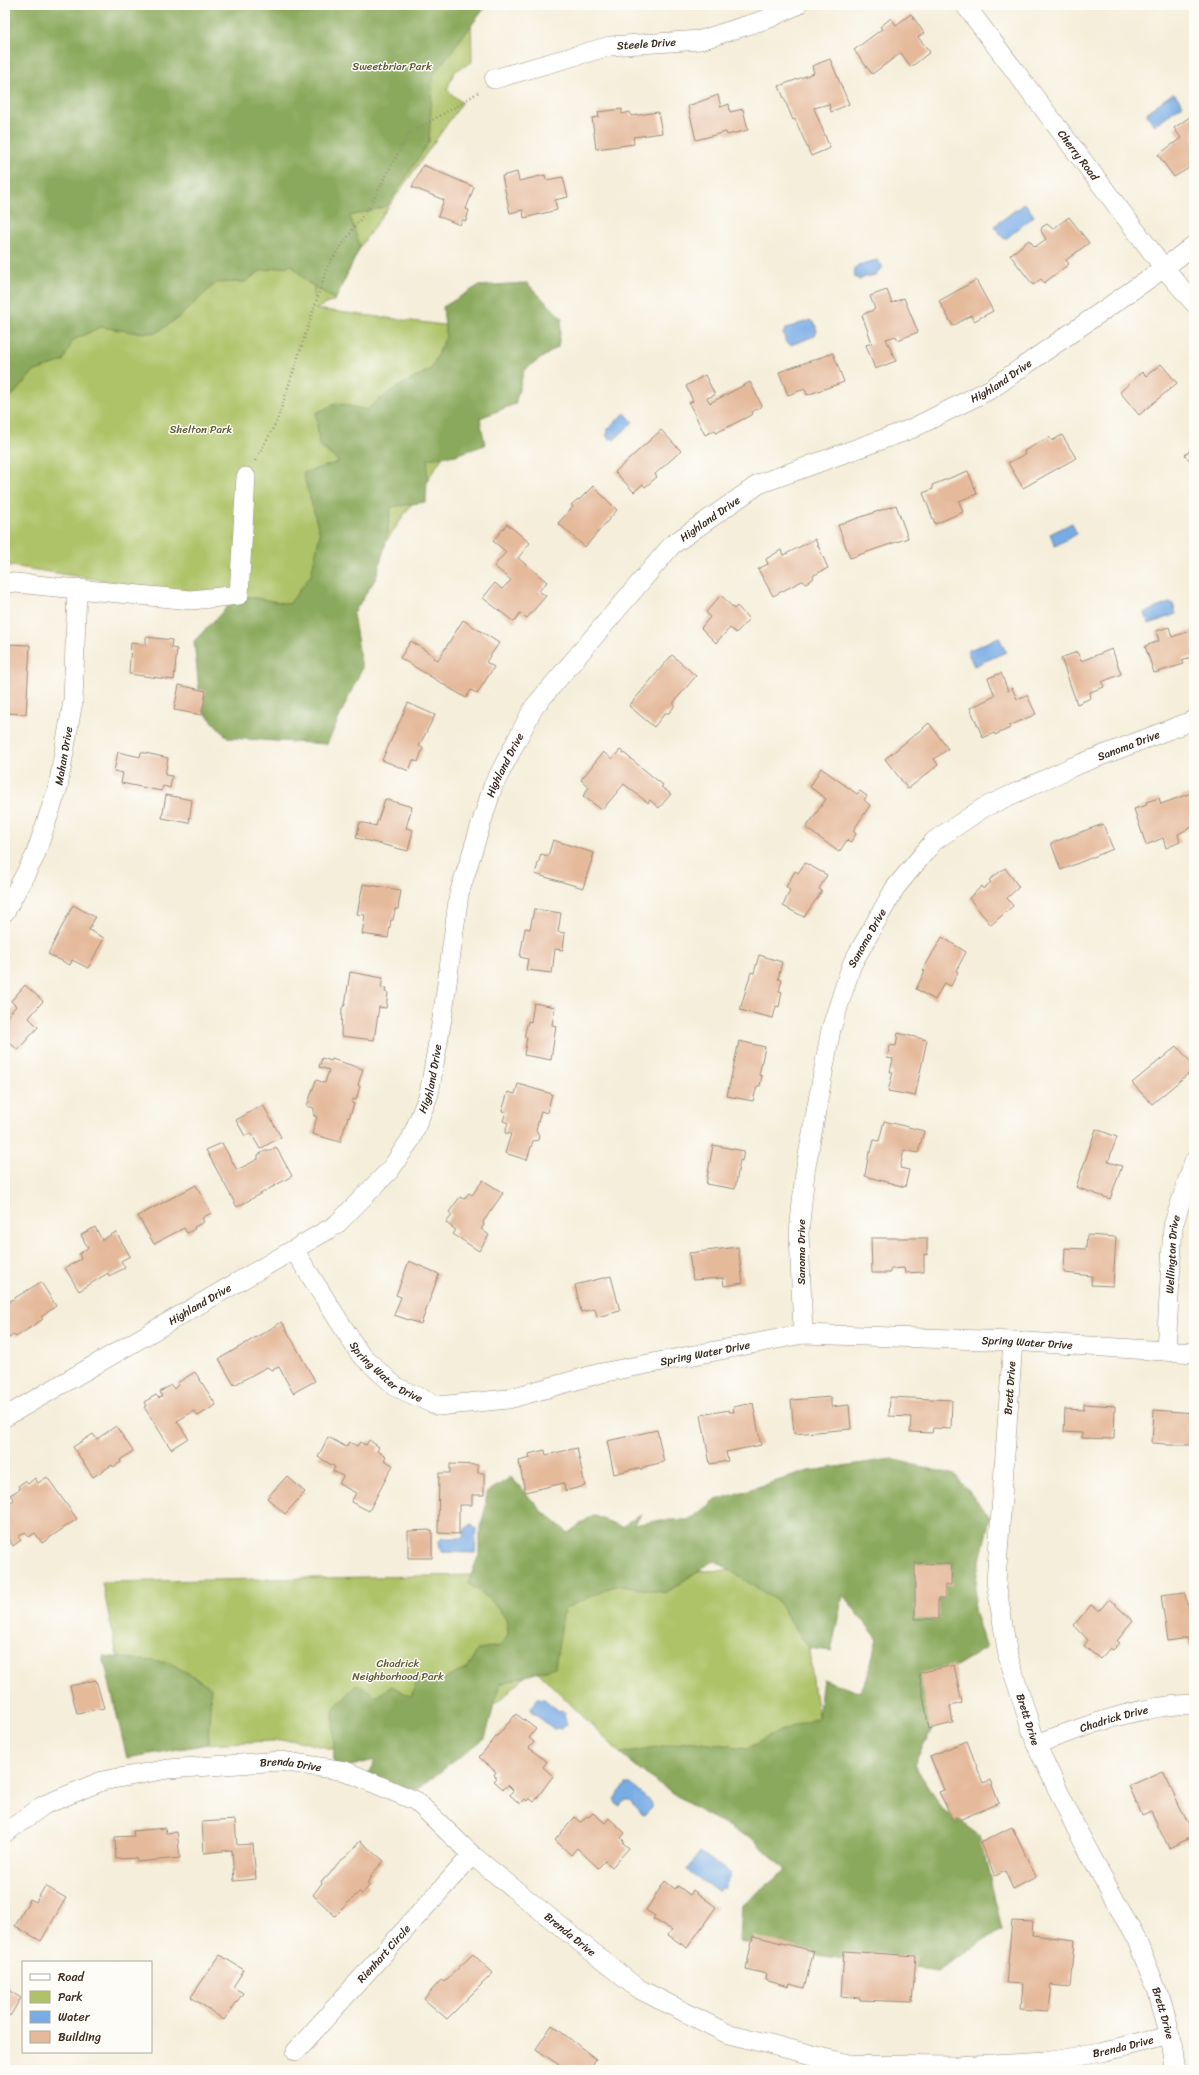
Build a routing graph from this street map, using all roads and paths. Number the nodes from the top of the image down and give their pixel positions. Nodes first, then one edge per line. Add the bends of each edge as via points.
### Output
1 (797, 5) edge
2 (965, 5) edge
3 (494, 80) dead end
4 (462, 103) dead end
5 (1194, 245) edge
6 (1164, 268) junction
7 (1194, 303) edge
8 (246, 477) joint
9 (5, 582) edge
10 (77, 588) junction
11 (1194, 720) edge
12 (5, 912) edge
13 (1194, 1161) edge
14 (294, 1250) junction
15 (803, 1334) junction
16 (1013, 1341) junction
17 (1166, 1351) junction
18 (1194, 1353) edge
19 (5, 1417) edge
20 (1194, 1704) edge
21 (1036, 1744) junction
22 (5, 1833) edge
23 (472, 1855) junction
24 (1170, 2035) junction
25 (296, 2051) dead end
26 (1176, 2070) edge

1 - 3 street, Steele Drive via 770,18 701,40 610,46
2 - 6 street, Cherry Road
4 - 8 path via 408,134 372,202 328,265 277,421
5 - 6 street, Highland Drive
6 - 7 street, Cherry Road
6 - 14 street, Highland Drive via 991,389 911,429 759,484 672,544 534,707 493,786 459,894 429,1094 411,1139 390,1170 336,1225
8 - 10 street via 239,595 191,600
9 - 10 street
10 - 12 street, Mahan Drive via 73,700 58,787 35,856
11 - 15 street, Sanoma Drive via 1072,767 983,808 934,841 895,888 852,964 831,1029 805,1172 800,1225
13 - 17 street, Wellington Drive via 1173,1226
14 - 15 street, Spring Water Drive via 360,1354 396,1387 438,1406 508,1399 601,1373
14 - 19 street, Highland Drive
15 - 16 street, Spring Water Drive
16 - 17 street, Spring Water Drive
16 - 21 street, Brett Drive via 996,1582 1008,1656
17 - 18 street, Spring Water Drive
20 - 21 street, Chadrick Drive via 1175,1704 1127,1714
21 - 24 street, Brett Drive via 1076,1828 1138,1943 1158,1993
22 - 23 street, Brenda Drive via 44,1805 102,1781 168,1769 281,1761 345,1772 416,1801
23 - 24 street, Brenda Drive via 637,1988 726,2033 852,2065 956,2066 1045,2061 1101,2052
23 - 25 street, Rienhart Circle
24 - 26 street, Brett Drive

